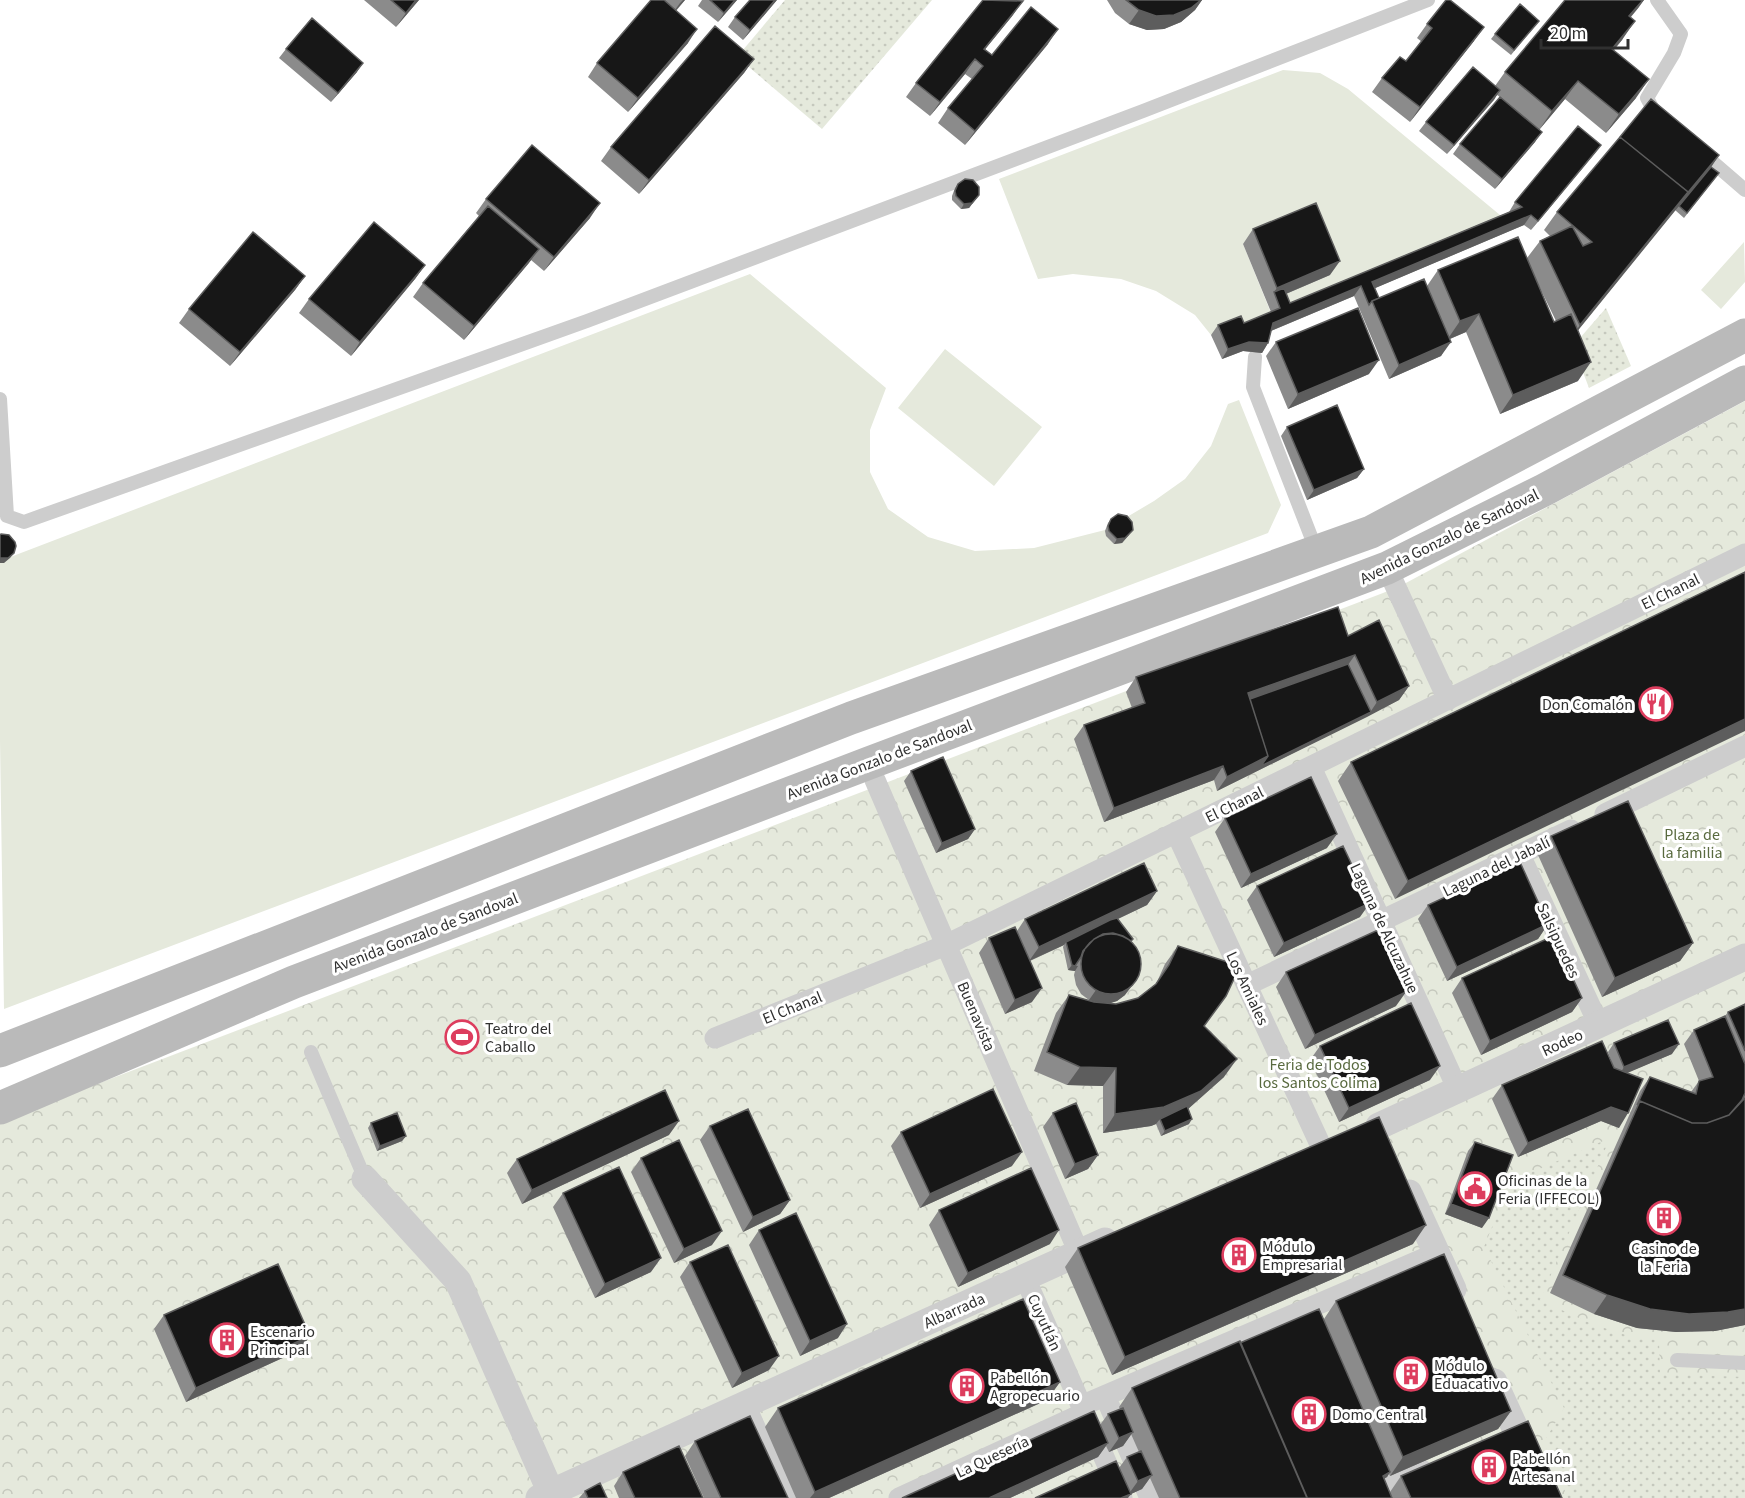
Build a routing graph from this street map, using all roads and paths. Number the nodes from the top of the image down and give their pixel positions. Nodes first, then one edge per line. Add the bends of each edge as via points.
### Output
1 (1428, 0) edge
2 (1657, 0) edge
3 (1670, 126) edge
4 (1693, 145) edge
5 (1745, 190) edge
6 (1745, 334) edge
7 (1255, 357) edge
8 (1745, 382) edge
9 (0, 399) edge
10 (1371, 532) junction
11 (1317, 552) junction
12 (1745, 555) edge
13 (1387, 568) junction
14 (1448, 700) junction
15 (1745, 746) edge
16 (1311, 767) junction
17 (875, 780) dead end
18 (1176, 832) junction
19 (1520, 855) junction
20 (1381, 922) junction
21 (946, 945) junction
22 (1745, 957) edge
23 (1247, 986) junction
24 (1599, 1025) junction
25 (715, 1038) dead end
26 (0, 1052) edge
27 (311, 1052) dead end
28 (1458, 1090) junction
29 (0, 1108) edge
30 (1356, 1141) junction
31 (365, 1179) joint
32 (1128, 1231) edge
33 (1079, 1253) junction
34 (1437, 1253) junction
35 (1025, 1278) junction
36 (1465, 1315) edge
37 (1268, 1326) junction
38 (1277, 1348) edge
39 (1483, 1357) edge
40 (1677, 1360) dead end
41 (1745, 1363) edge
42 (1105, 1396) junction
43 (746, 1405) junction
44 (1083, 1410) junction
45 (1440, 1462) edge
46 (547, 1496) edge
47 (787, 1498) edge
48 (899, 1498) edge
49 (1122, 1498) edge
50 (1150, 1498) edge
51 (1357, 1498) edge
52 (1547, 1498) edge

1 - 9 lane via 587,321 24,522 7,516
2 - 3 lane via 1681,34 1647,98 1655,113
4 - 5 lane
6 - 10 main road
7 - 11 lane via 1253,387
8 - 13 main road, Avenida Gonzalo de Sandoval via 1544,490
10 - 11 main road
10 - 13 street
11 - 26 main road via 851,718
12 - 14 street, El Chanal
13 - 14 street
13 - 29 main road, Avenida Gonzalo de Sandoval via 294,982
14 - 16 street, El Chanal
15 - 19 street, Laguna del Jabalí
16 - 18 street, El Chanal
16 - 20 street, Laguna de Alcuzahue
17 - 21 street, Buenavista
18 - 21 street, El Chanal
18 - 23 street, Los Amiales
19 - 20 street, Laguna del Jabalí
19 - 24 street, Salsipuedes
20 - 23 street, Laguna del Jabalí
20 - 28 street, Laguna de Alcuzahue
21 - 25 street, El Chanal
21 - 33 street, Buenavista
22 - 24 street, Rodeo
23 - 30 street, Los Amiales
24 - 28 street, Rodeo
27 - 31 lane
28 - 30 street, Rodeo
30 - 34 street
31 - 46 street via 458,1281
32 - 33 street, Albarrada
33 - 35 street, Albarrada
34 - 36 street
34 - 37 street, La Quesería
35 - 43 street, Albarrada
35 - 44 street, Cuyutlán
37 - 38 street
37 - 42 street, La Quesería
39 - 52 street via 1505,1434
40 - 41 lane
42 - 44 street, La Quesería
42 - 50 street
43 - 46 street, Albarrada
43 - 47 street
44 - 48 street, La Quesería
44 - 49 street, Cuyutlán
45 - 51 street

